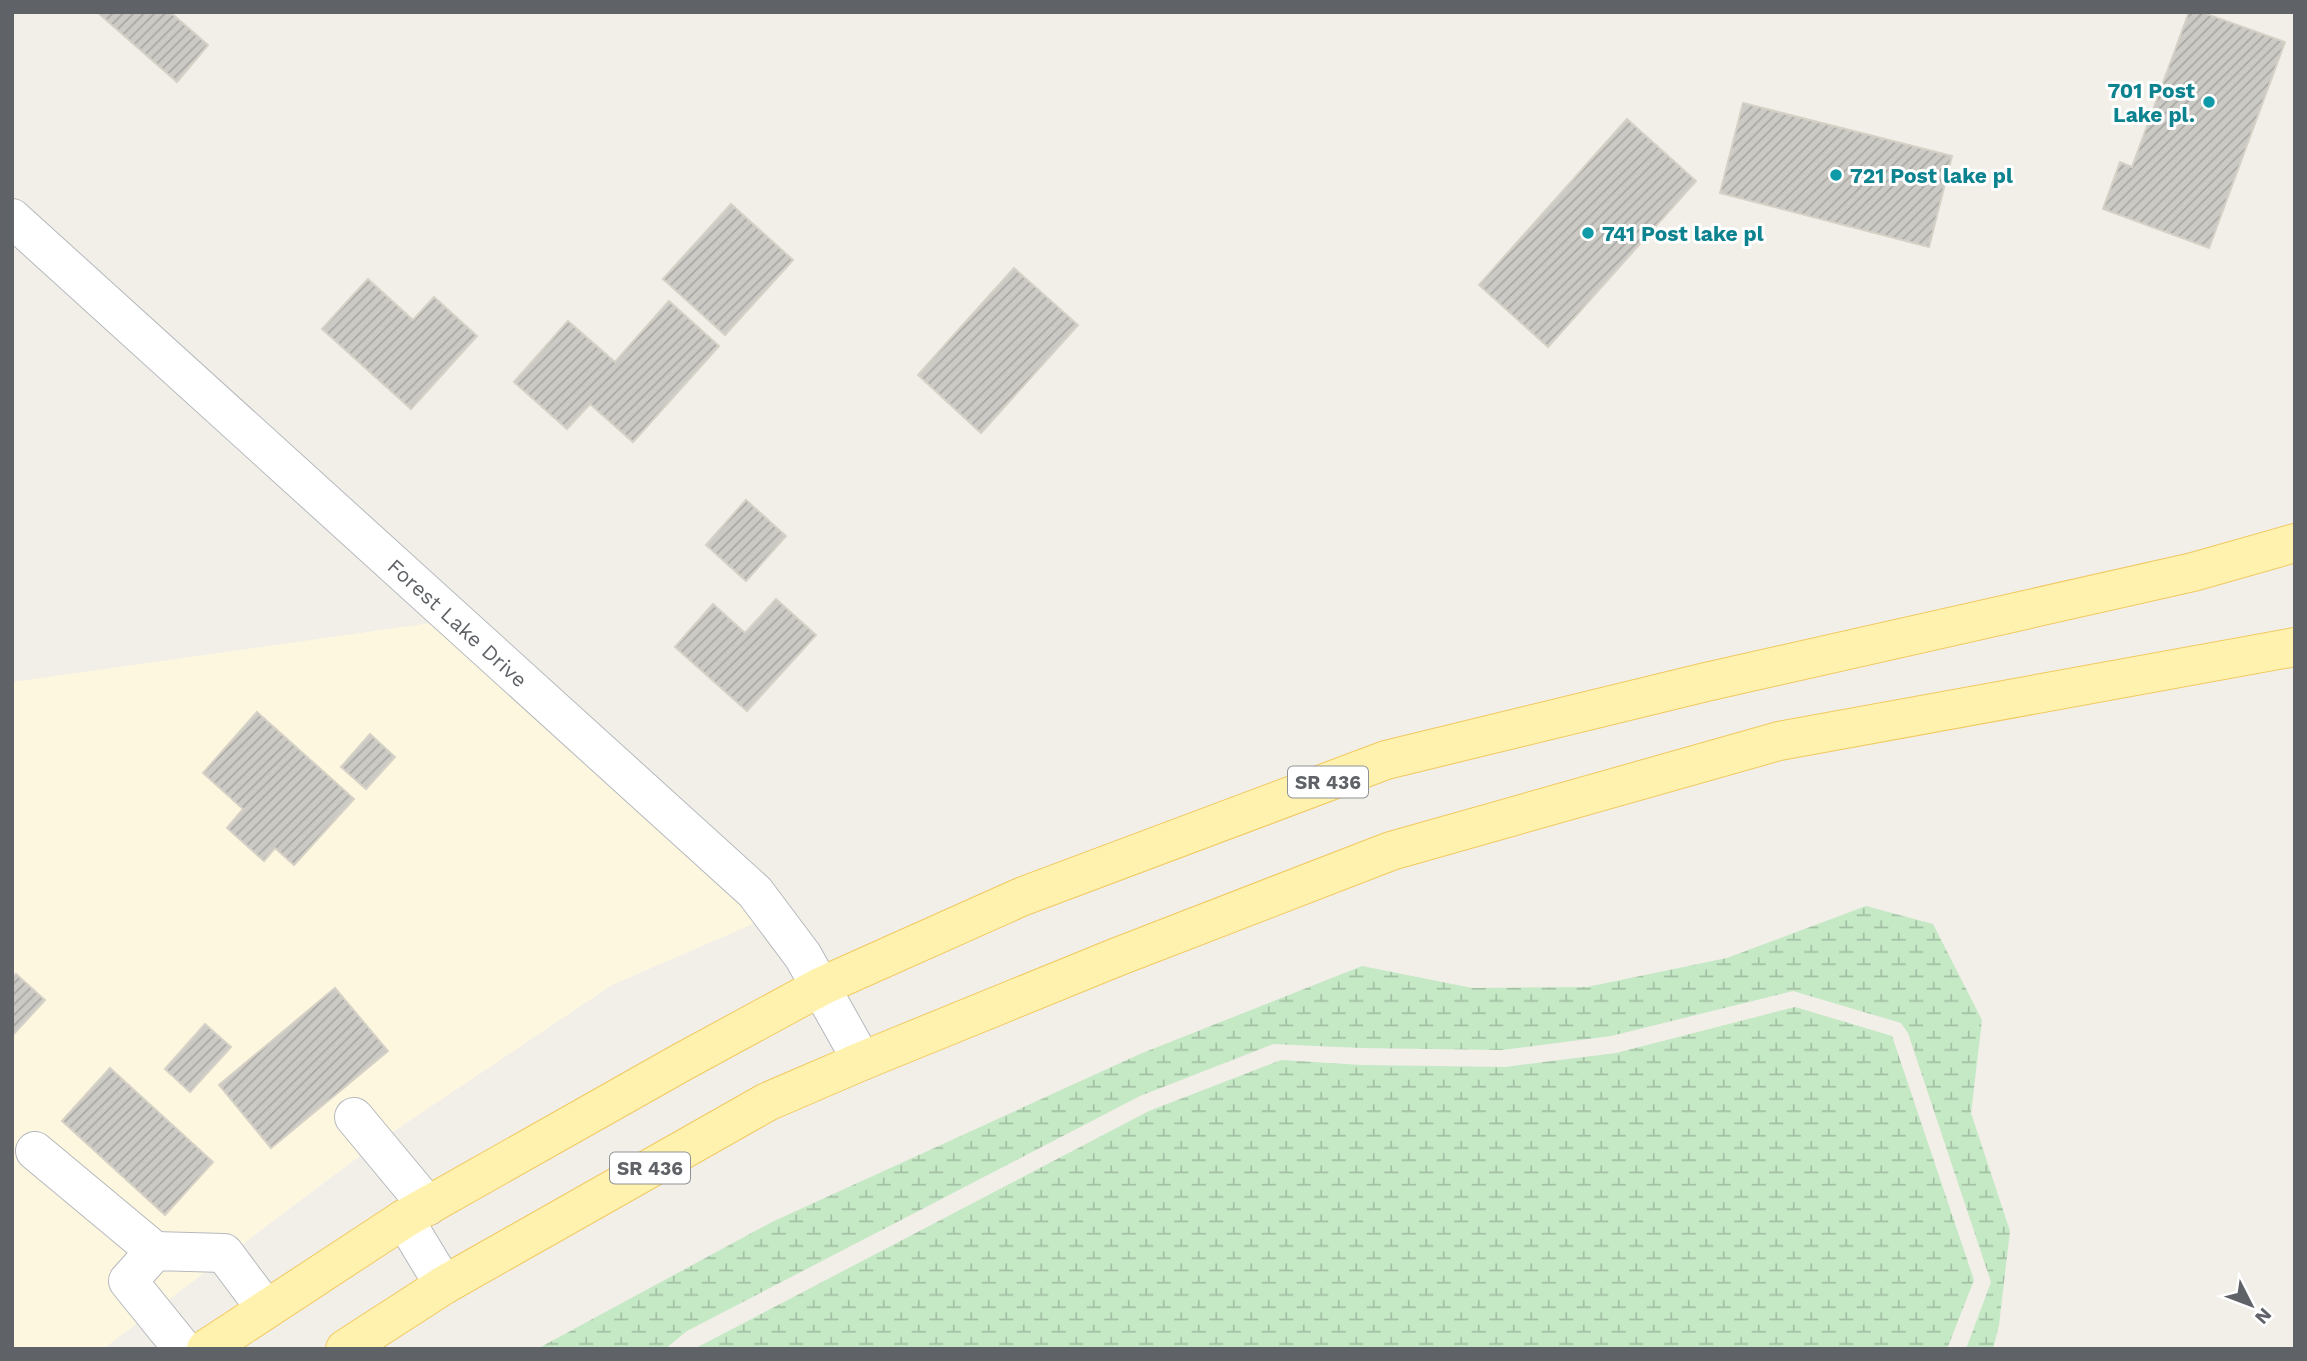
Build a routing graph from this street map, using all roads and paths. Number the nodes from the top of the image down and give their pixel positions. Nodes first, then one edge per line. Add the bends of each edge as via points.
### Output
1 (12, 218) edge
2 (2295, 543) edge
3 (2295, 647) edge
4 (821, 986) junction
5 (862, 1060) junction
6 (354, 1117) dead end
7 (35, 1151) dead end
8 (416, 1212) junction
9 (155, 1251) junction
10 (444, 1285) junction
11 (266, 1309) junction
12 (354, 1346) edge
13 (183, 1349) edge
14 (205, 1349) edge

1 - 4 street, Forest Lake Drive via 755,892 793,940
2 - 4 main road, SR 436 via 2193,572 1386,760 1021,897
3 - 5 main road, SR 436 via 1779,741 1404,847
4 - 5 street, Forest Lake Drive
4 - 8 main road, SR 436
5 - 10 main road, SR 436 via 768,1102
6 - 8 street
7 - 9 street
8 - 10 street
8 - 11 main road, SR 436
9 - 11 street via 224,1253
9 - 13 street via 128,1281
10 - 12 main road, SR 436
11 - 14 main road, SR 436

